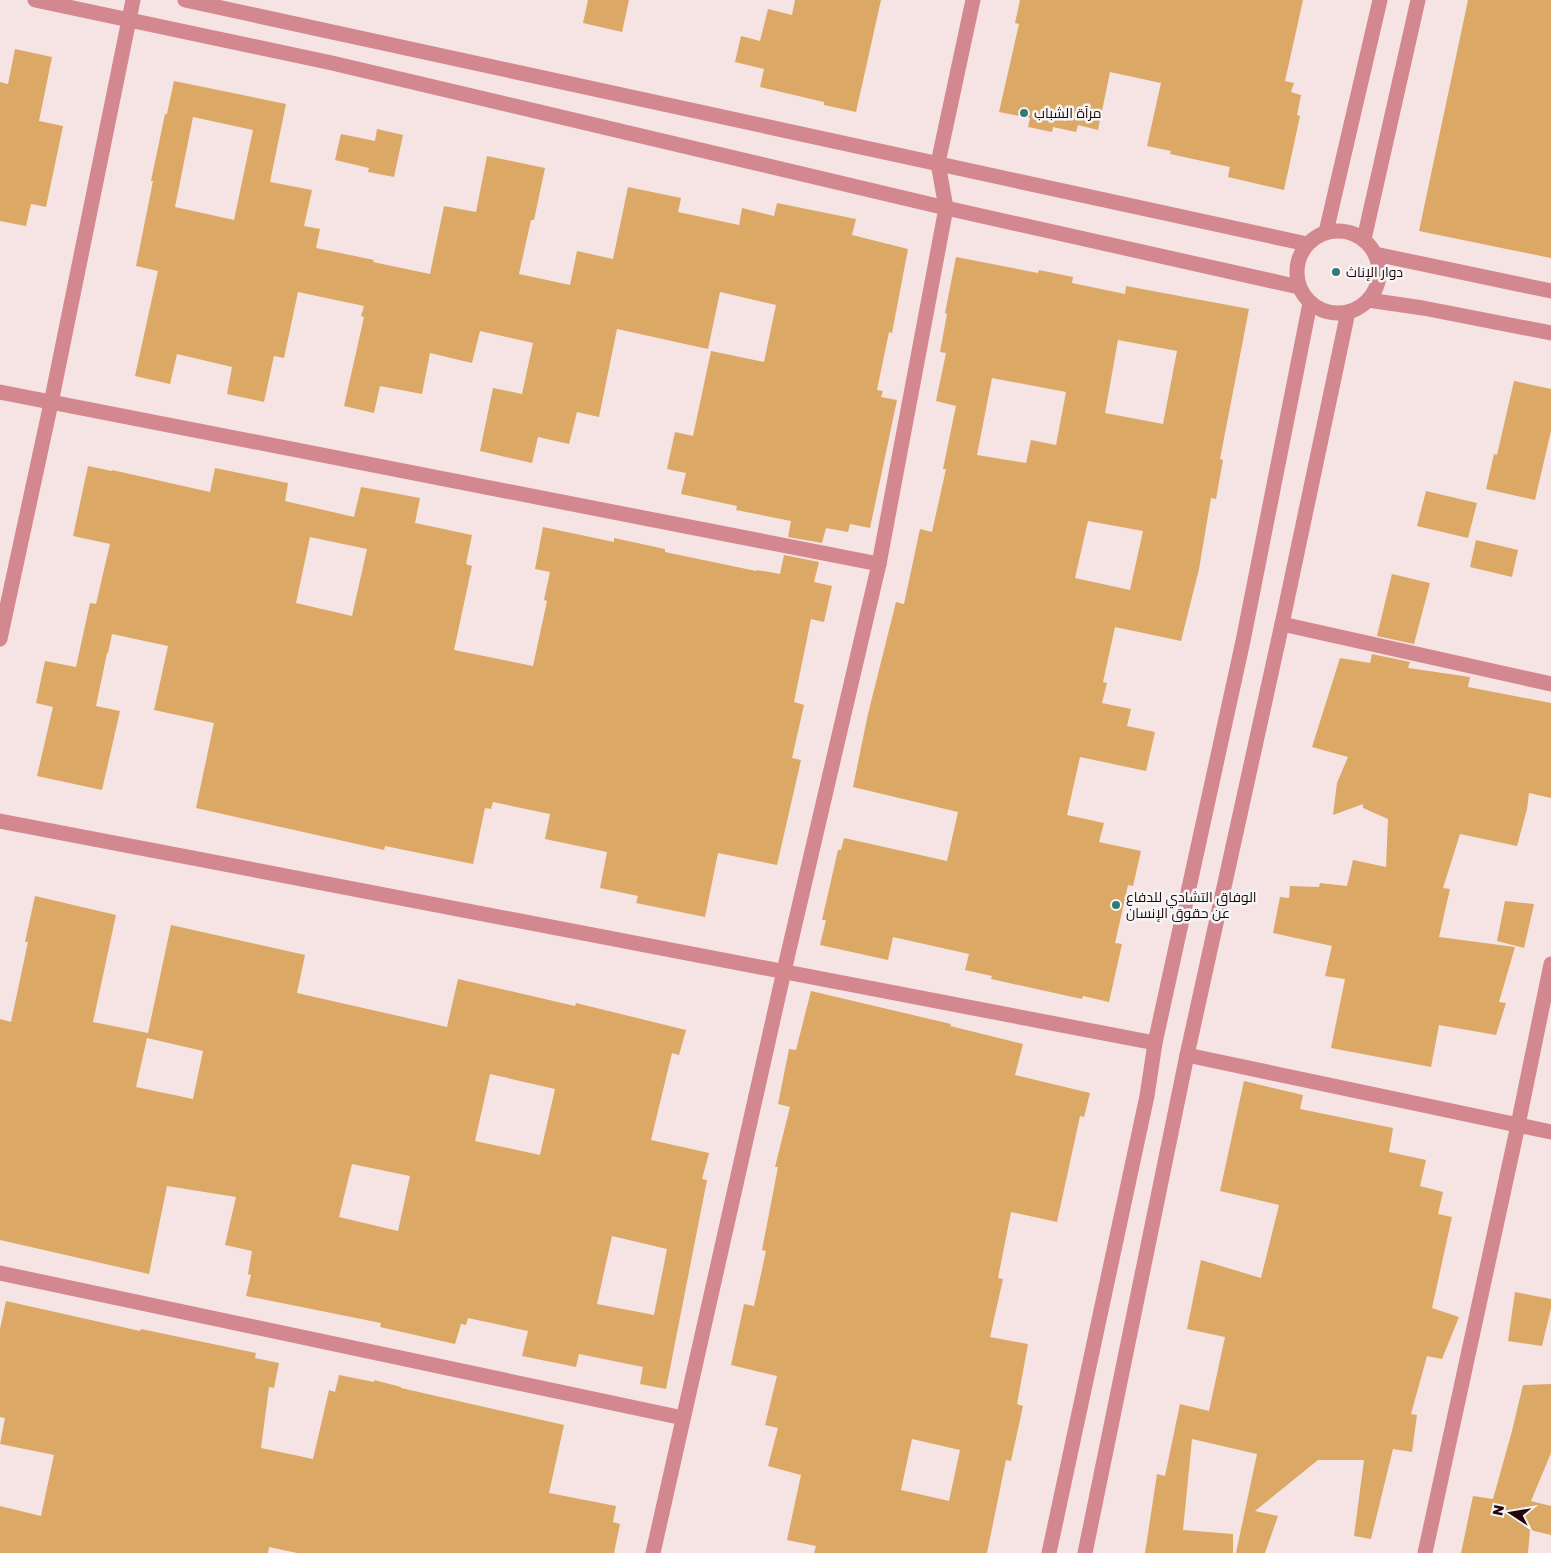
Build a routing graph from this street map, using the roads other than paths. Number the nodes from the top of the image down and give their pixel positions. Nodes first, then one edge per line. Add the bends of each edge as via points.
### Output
1 (35, 0) edge
2 (133, 0) edge
3 (185, 0) edge
4 (973, 0) edge
5 (1380, 0) edge
6 (1418, 0) edge
7 (129, 21) junction
8 (938, 163) junction
9 (946, 208) junction
10 (1326, 232) junction
11 (1364, 239) junction
12 (1307, 244) junction
13 (1375, 254) junction
14 (1299, 287) junction
15 (1551, 291) edge
16 (1368, 300) junction
17 (1310, 303) junction
18 (1348, 312) junction
19 (1551, 333) edge
20 (0, 392) edge
21 (51, 403) junction
22 (879, 564) junction
23 (1282, 624) junction
24 (0, 639) edge
25 (1551, 684) edge
26 (0, 821) edge
27 (1551, 964) edge
28 (784, 971) junction
29 (1155, 1043) junction
30 (1187, 1055) junction
31 (1518, 1125) junction
32 (1551, 1132) edge
33 (0, 1273) edge
34 (683, 1418) junction
35 (653, 1553) edge
36 (1049, 1553) edge
37 (1085, 1553) edge
38 (1425, 1553) edge

1 - 7 street
2 - 7 street
3 - 8 street
4 - 8 street
5 - 10 street
6 - 11 street
7 - 9 street via 332,63
7 - 21 street
8 - 9 street
8 - 12 street
9 - 14 street
9 - 22 street
10 - 11 street via 1346,231
10 - 12 street
11 - 13 street
12 - 14 street via 1297,264
13 - 15 street
13 - 16 street via 1379,278
14 - 17 street
16 - 18 street
16 - 19 street
17 - 18 street via 1334,314
17 - 29 street via 1243,641
18 - 23 street
20 - 21 street
21 - 22 street
21 - 24 street
22 - 28 street
23 - 25 street
23 - 30 street
26 - 28 street
27 - 31 street
28 - 29 street
28 - 34 street
29 - 36 street via 1147,1096
30 - 31 street
30 - 37 street
31 - 32 street
31 - 38 street
33 - 34 street
34 - 35 street

